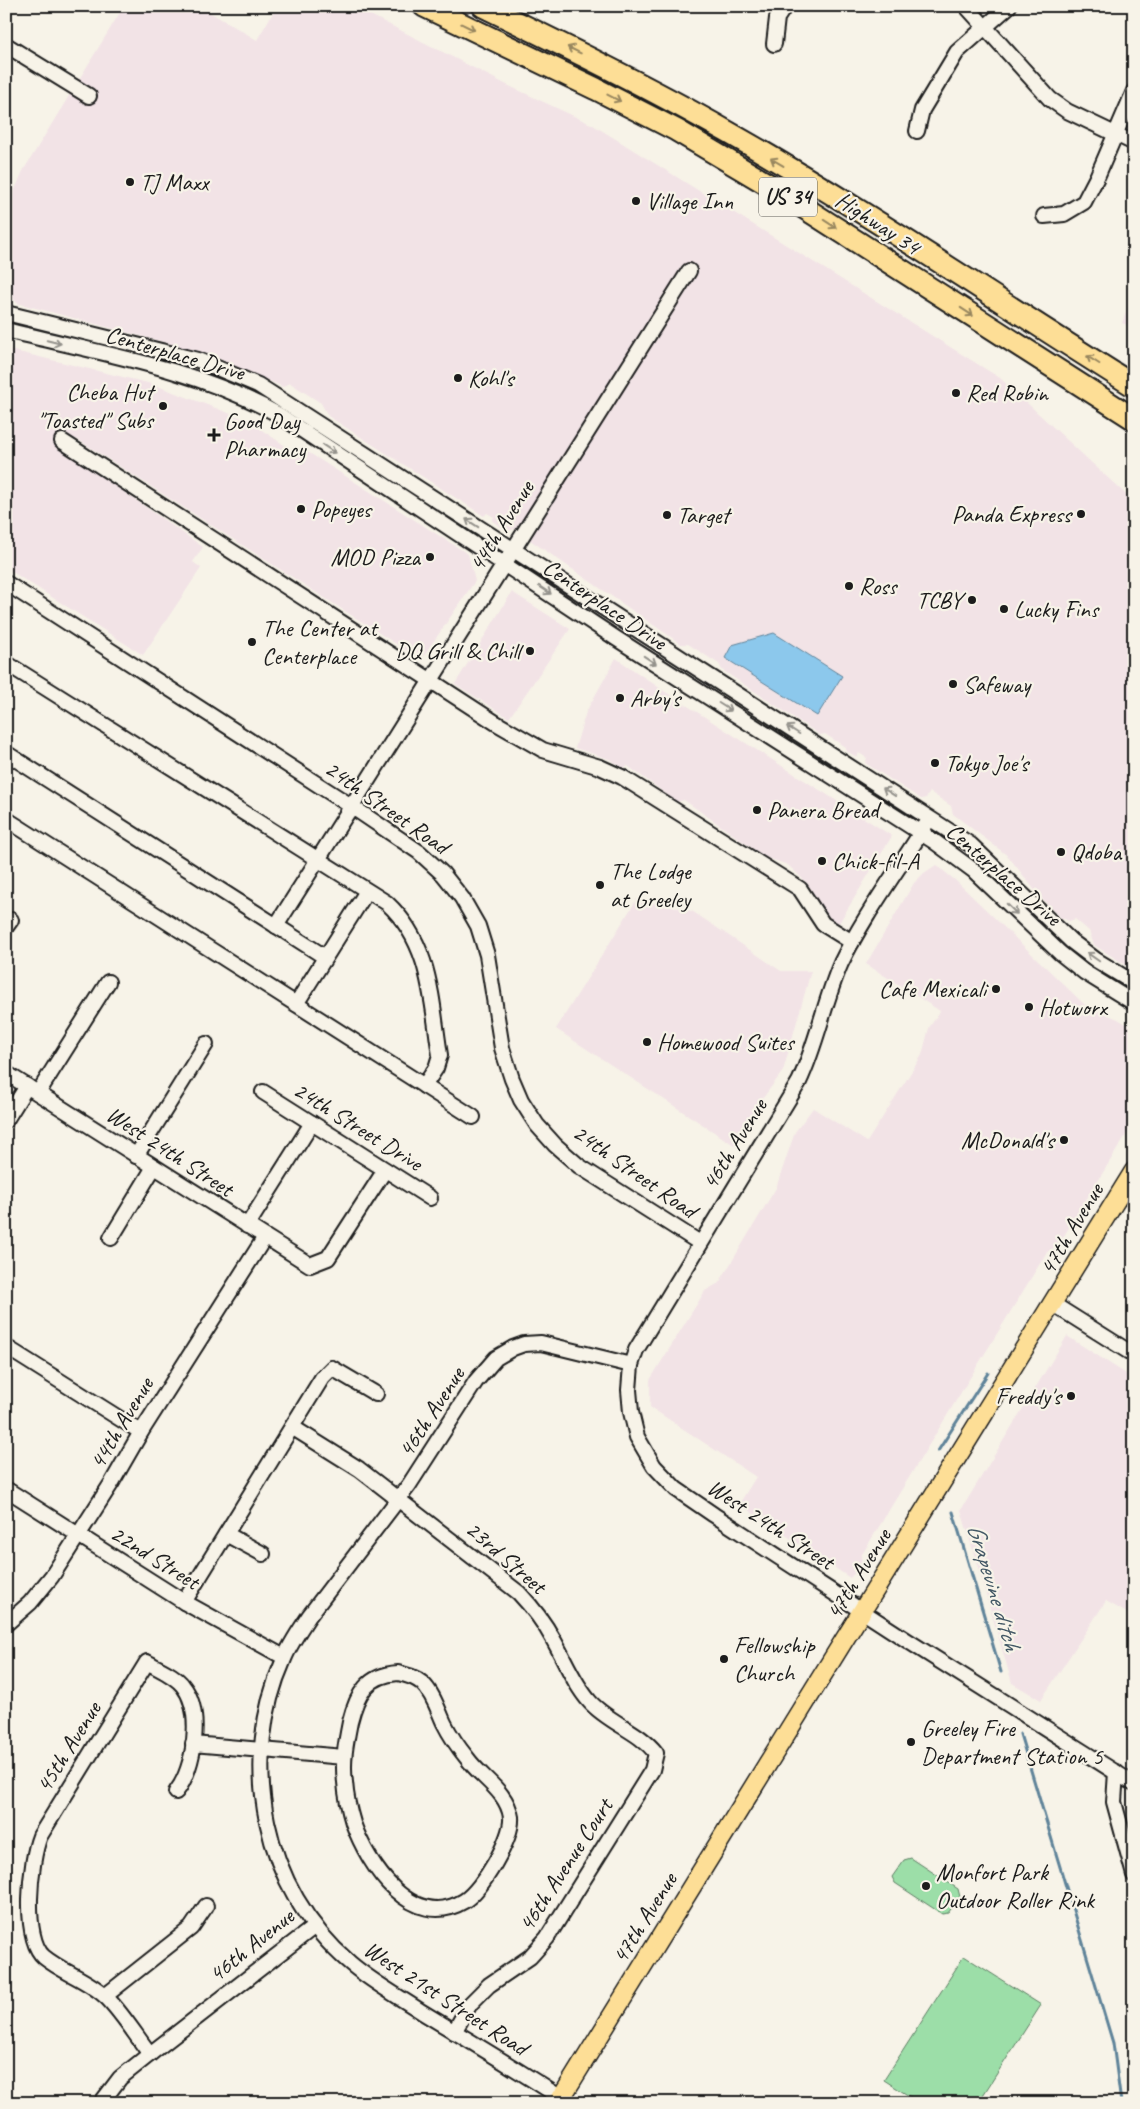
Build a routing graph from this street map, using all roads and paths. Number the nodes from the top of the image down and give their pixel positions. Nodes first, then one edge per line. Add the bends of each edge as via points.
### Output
1 (424, 6) edge
2 (483, 6) edge
3 (785, 6) edge
4 (966, 6) edge
5 (1009, 6) edge
6 (505, 17) junction
7 (984, 27) junction
8 (494, 40) junction
9 (774, 44) dead end
10 (6, 45) edge
11 (1134, 91) edge
12 (89, 96) dead end
13 (917, 131) dead end
14 (1115, 135) junction
15 (1134, 143) edge
16 (1044, 216) dead end
17 (689, 271) dead end
18 (6, 313) edge
19 (6, 330) edge
20 (1134, 386) edge
21 (1134, 419) edge
22 (62, 441) dead end
23 (513, 550) junction
24 (504, 563) junction
25 (6, 583) edge
26 (6, 664) edge
27 (431, 680) junction
28 (6, 753) edge
29 (351, 806) junction
30 (930, 818) junction
31 (6, 819) edge
32 (921, 832) junction
33 (318, 859) junction
34 (367, 890) junction
35 (276, 926) junction
36 (852, 942) junction
37 (325, 957) junction
38 (108, 982) dead end
39 (1134, 983) edge
40 (1134, 1003) edge
41 (296, 1004) junction
42 (206, 1044) dead end
43 (6, 1073) edge
44 (424, 1086) junction
45 (32, 1090) junction
46 (263, 1092) dead end
47 (473, 1117) dead end
48 (6, 1120) edge
49 (312, 1123) junction
50 (136, 1156) junction
51 (154, 1167) junction
52 (385, 1170) junction
53 (1134, 1171) edge
54 (430, 1198) dead end
55 (247, 1226) junction
56 (265, 1237) junction
57 (111, 1238) dead end
58 (700, 1243) junction
59 (1053, 1304) junction
60 (6, 1347) edge
61 (1134, 1355) edge
62 (631, 1365) junction
63 (376, 1394) dead end
64 (292, 1427) junction
65 (141, 1432) junction
66 (6, 1489) edge
67 (399, 1499) junction
68 (226, 1534) junction
69 (78, 1535) junction
70 (262, 1554) dead end
71 (184, 1602) junction
72 (862, 1611) junction
73 (6, 1624) edge
74 (284, 1657) junction
75 (199, 1744) junction
76 (261, 1749) junction
77 (656, 1753) joint
78 (344, 1757) junction
79 (1116, 1772) junction
80 (1134, 1784) edge
81 (176, 1792) dead end
82 (1134, 1875) edge
83 (206, 1906) dead end
84 (315, 1926) junction
85 (105, 1996) junction
86 (454, 2032) junction
87 (150, 2054) junction
88 (559, 2100) edge
89 (101, 2103) edge

1 -> 8 highway, Highway 34 / US 34
2 - 6 highway, Highway 34 / US 34
3 - 9 street via 777,18
4 - 7 street
5 - 7 street
6 - 8 highway
20 -> 6 highway, Highway 34 / US 34 via 726,131 611,68
7 - 13 street via 956,52 922,110
7 - 14 street via 1050,99
8 -> 21 highway, Highway 34 / US 34 via 668,126 767,184
10 - 12 street
11 - 14 street
14 - 15 street
14 - 16 street via 1084,202 1064,214
17 - 23 street, 44th Avenue
23 -> 18 street, Centerplace Drive via 258,385 198,360
19 -> 24 street, Centerplace Drive via 190,376 250,398
22 - 27 street
23 - 24 street, 44th Avenue
30 -> 23 street, Centerplace Drive
24 - 27 street, 44th Avenue
24 -> 32 street, Centerplace Drive via 666,671
25 - 29 street, 24th Street Road
26 - 33 street
27 - 29 street, 44th Avenue
27 - 36 street via 543,750 600,767 633,784 800,889 823,924
28 - 35 street
29 - 33 street, 44th Avenue
29 - 58 street, 24th Street Road via 419,852 443,874 462,898 478,926 487,955 502,1048 512,1079 537,1125 579,1166
30 - 32 street, 46th Avenue
39 -> 30 street, Centerplace Drive via 1071,941 971,846
31 - 41 street
32 - 36 street, 46th Avenue
32 -> 40 street, Centerplace Drive via 972,870 1060,953
33 - 34 street
33 - 35 street, 44th Avenue
34 - 37 street
34 - 44 street via 387,903 410,928 426,966 440,1054 436,1068
35 - 37 street
36 - 58 street, 46th Avenue via 836,975 818,1036 799,1082
37 - 41 street
38 - 45 street
41 - 44 street
42 - 50 street
43 - 45 street, West 24th Street
44 - 47 street
45 - 48 street
45 - 50 street, West 24th Street
46 - 49 street, 24th Street Drive
49 - 52 street, 24th Street Drive
49 - 55 street
50 - 51 street, West 24th Street
51 - 55 street, West 24th Street
51 - 57 street
52 - 54 street, 24th Street Drive
52 - 56 street, West 24th Street via 328,1258 310,1265
53 - 59 main road, 47th Avenue
55 - 56 street, West 24th Street
56 - 65 street, 44th Avenue
58 - 62 street, 46th Avenue via 640,1343
59 - 61 street
59 - 72 main road, 47th Avenue
60 - 65 street
62 - 67 street, 46th Avenue via 540,1343 513,1348 496,1358 476,1382
62 - 72 street, West 24th Street via 631,1412 637,1437 654,1466 676,1489 697,1504
63 - 64 street via 332,1368 322,1378
64 - 67 street, 23rd Street via 359,1469
64 - 68 street
65 - 69 street, 44th Avenue
66 - 69 street, 22nd Street
67 - 74 street, 46th Avenue via 309,1616
67 - 77 street, 23rd Street via 519,1593 536,1610 590,1702 622,1728 648,1743
68 - 70 street
68 - 71 street
69 - 71 street, 22nd Street
69 - 73 street, 44th Avenue via 52,1576 30,1603
71 - 74 street, 22nd Street
72 - 79 street, West 24th Street
72 - 88 main road, 47th Avenue
74 - 76 street, 46th Avenue via 267,1707
75 - 76 street
75 - 81 street via 188,1774
75 - 85 street, 45th Avenue via 190,1696 180,1682 148,1662 34,1849 30,1917 37,1948 45,1958
76 - 78 street
76 - 84 street, 46th Avenue via 262,1798 267,1826 295,1897
77 - 86 street, 46th Avenue Court via 652,1770 547,1938 530,1957 488,1986 470,2004
78 - 78 street via 344,1781 353,1822 371,1860 384,1877 406,1899 423,1907 448,1908 471,1896 505,1844 511,1818 504,1798 454,1741 423,1684 398,1673 370,1682 352,1715
79 - 80 street, West 24th Street
79 - 82 street via 1114,1802
83 - 85 street via 191,1928
84 - 86 street, West 21st Street Road via 330,1945 371,1979
84 - 87 street, 46th Avenue
85 - 87 street
86 - 88 street, West 21st Street Road
87 - 89 street, 46th Avenue via 120,2078

